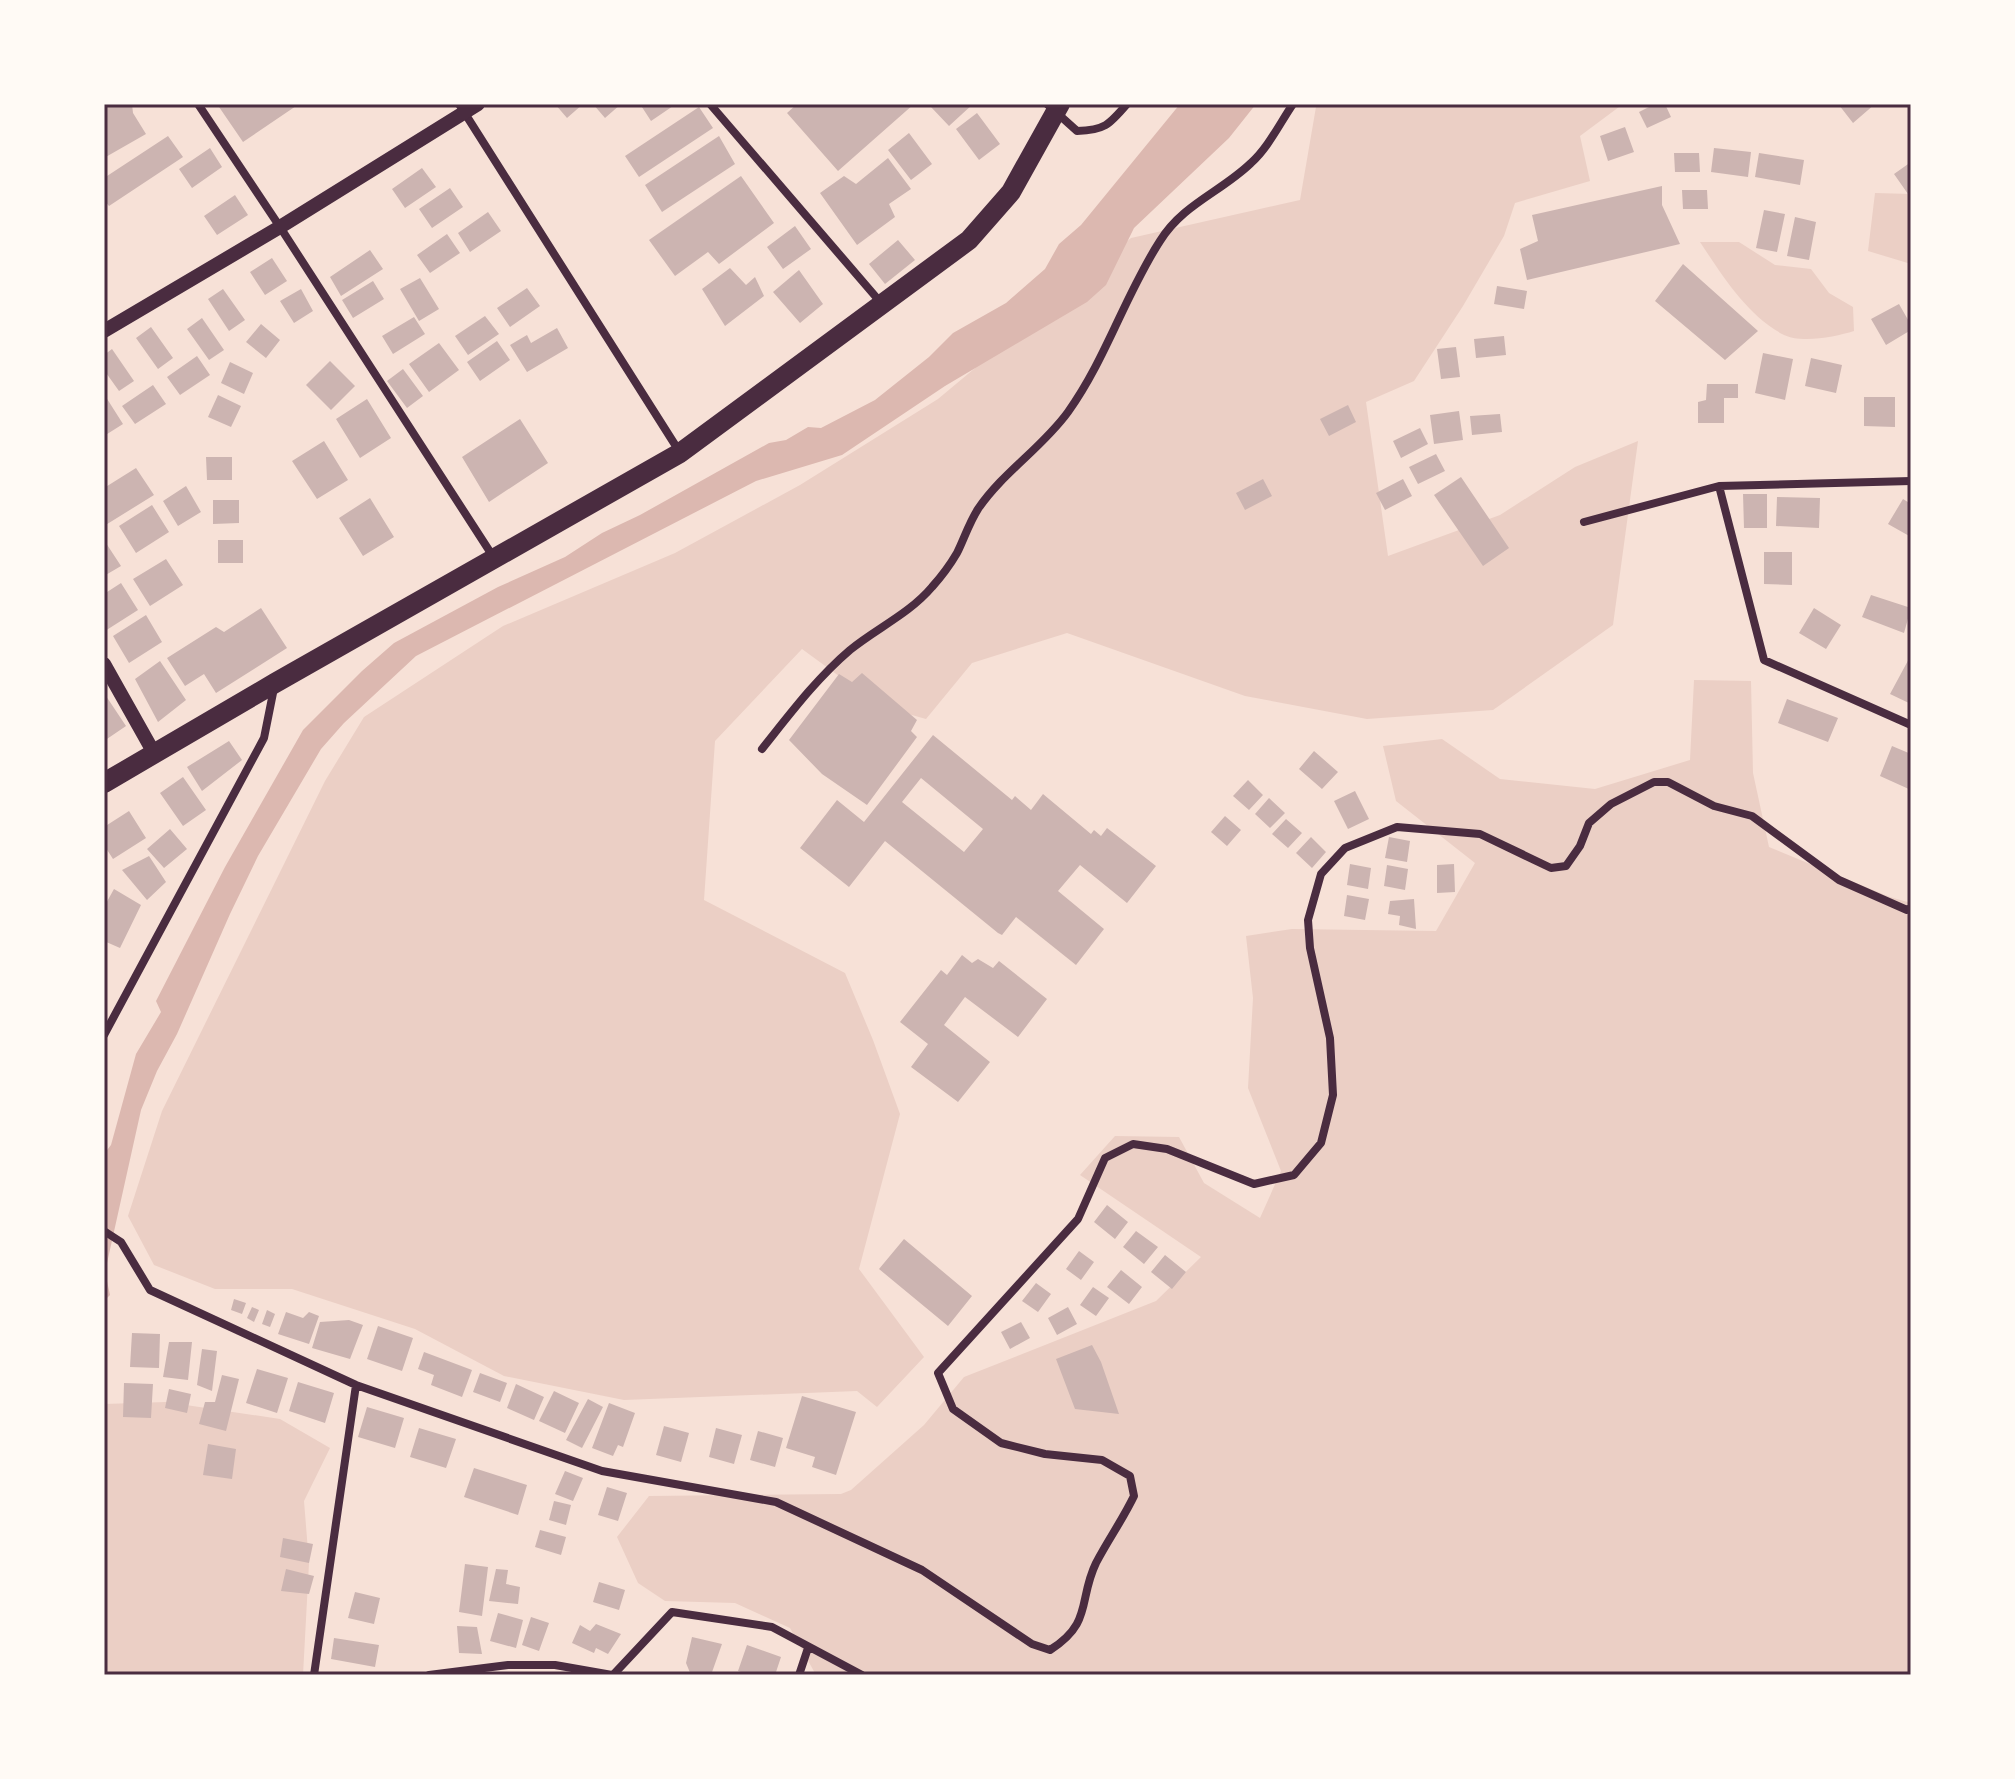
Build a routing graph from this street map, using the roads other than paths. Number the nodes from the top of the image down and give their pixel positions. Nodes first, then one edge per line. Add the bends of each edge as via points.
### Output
1 (198, 104) edge
2 (478, 104) edge
3 (710, 104) edge
4 (1127, 104) edge
5 (1293, 104) edge
6 (1055, 107) edge
7 (462, 108) edge
8 (280, 227) junction
9 (883, 305) junction
10 (104, 331) edge
11 (680, 453) junction
12 (1911, 481) edge
13 (1719, 486) junction
14 (1584, 522) dead end
15 (494, 558) junction
16 (104, 664) edge
17 (275, 683) junction
18 (1911, 725) edge
19 (762, 749) dead end
20 (154, 753) junction
21 (104, 783) edge
22 (1911, 908) edge
23 (104, 1035) edge
24 (104, 1231) edge
25 (356, 1385) junction
26 (808, 1648) junction
27 (314, 1675) edge
28 (429, 1675) edge
29 (612, 1675) edge
30 (799, 1675) edge
31 (862, 1675) edge

1 - 8 street
2 - 7 street
3 - 9 street
4 - 6 street via 1097,130 1077,131
5 - 19 street via 1255,161 1179,216 1160,241 1068,412 1003,477 930,589 819,678
6 - 9 main road via 1011,192 969,240
7 - 8 street
7 - 11 street
8 - 10 street
8 - 15 street
9 - 11 main road
11 - 15 main road
12 - 13 street
13 - 14 street
13 - 18 street via 1764,660
15 - 17 main road
16 - 20 street
17 - 20 main road
17 - 23 street via 264,738
20 - 21 main road
22 - 25 street via 1839,880 1752,816 1714,806 1668,782 1654,782 1611,804 1589,823 1566,866 1551,868 1480,834 1397,827 1345,848 1321,874 1308,920 1333,1081 1321,1143 1294,1175 1254,1184 1167,1149 1133,1144 1105,1158 1078,1219 938,1373 953,1409 1001,1443 1102,1460 1130,1476 1134,1496 1095,1566 1083,1614 1067,1639 1050,1650 1032,1644 922,1570 776,1502 602,1471
24 - 25 street via 121,1242 150,1290
25 - 27 street
26 - 29 street via 772,1627 672,1612
26 - 30 street
26 - 31 street
28 - 29 street via 555,1665

